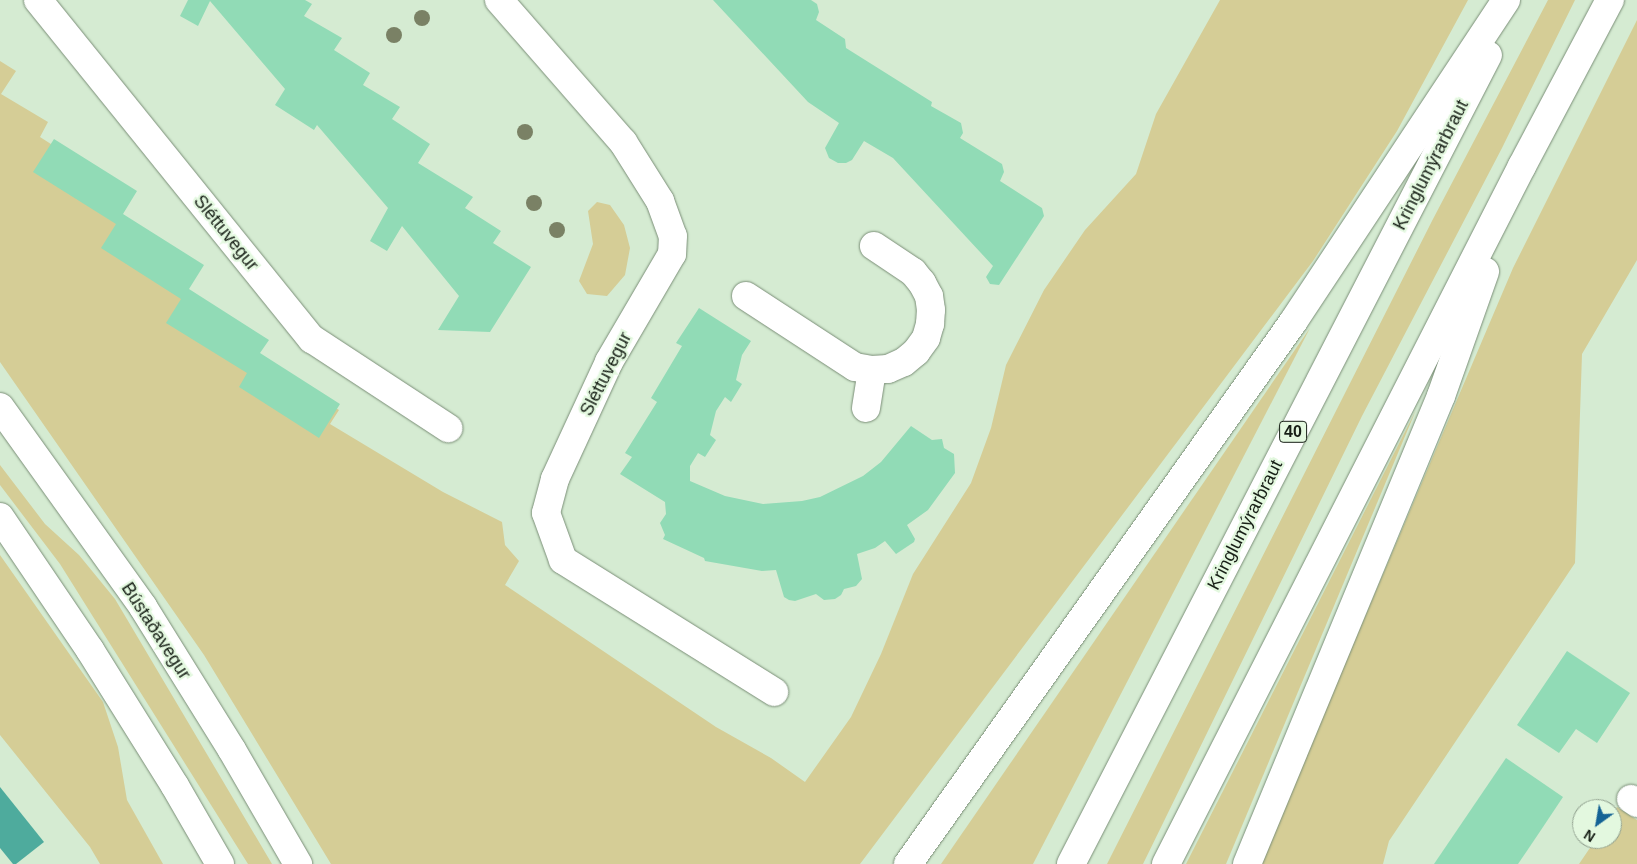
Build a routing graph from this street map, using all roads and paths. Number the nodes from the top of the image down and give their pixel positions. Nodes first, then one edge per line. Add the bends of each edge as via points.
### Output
1 (38, 0) edge
2 (499, 0) edge
3 (1506, 0) edge
4 (1516, 0) edge
5 (1610, 0) edge
6 (1522, 166) junction
7 (874, 246) dead end
8 (746, 296) dead end
9 (872, 370) junction
10 (0, 406) edge
11 (866, 408) dead end
12 (448, 428) dead end
13 (0, 517) edge
14 (774, 692) dead end
15 (220, 864) edge
16 (298, 864) edge
17 (908, 864) edge
18 (1071, 864) edge
19 (1166, 864) edge
20 (1247, 864) edge

1 - 12 main road, Sléttuvegur via 312,339
2 - 14 main road, Sléttuvegur via 623,142 660,201 673,236 672,254 609,362 555,479 546,513 563,560
3 - 17 main road via 1293,322
4 - 18 main road, Kringlumýrarbraut / 40
5 - 6 main road
6 - 19 main road
6 - 20 main road via 1441,396
7 - 9 main road via 912,272 928,296 931,310 926,338 916,352 888,369
8 - 9 main road via 855,367
9 - 11 main road
10 - 16 main road, Bústaðavegur via 143,607
13 - 15 main road via 90,650

